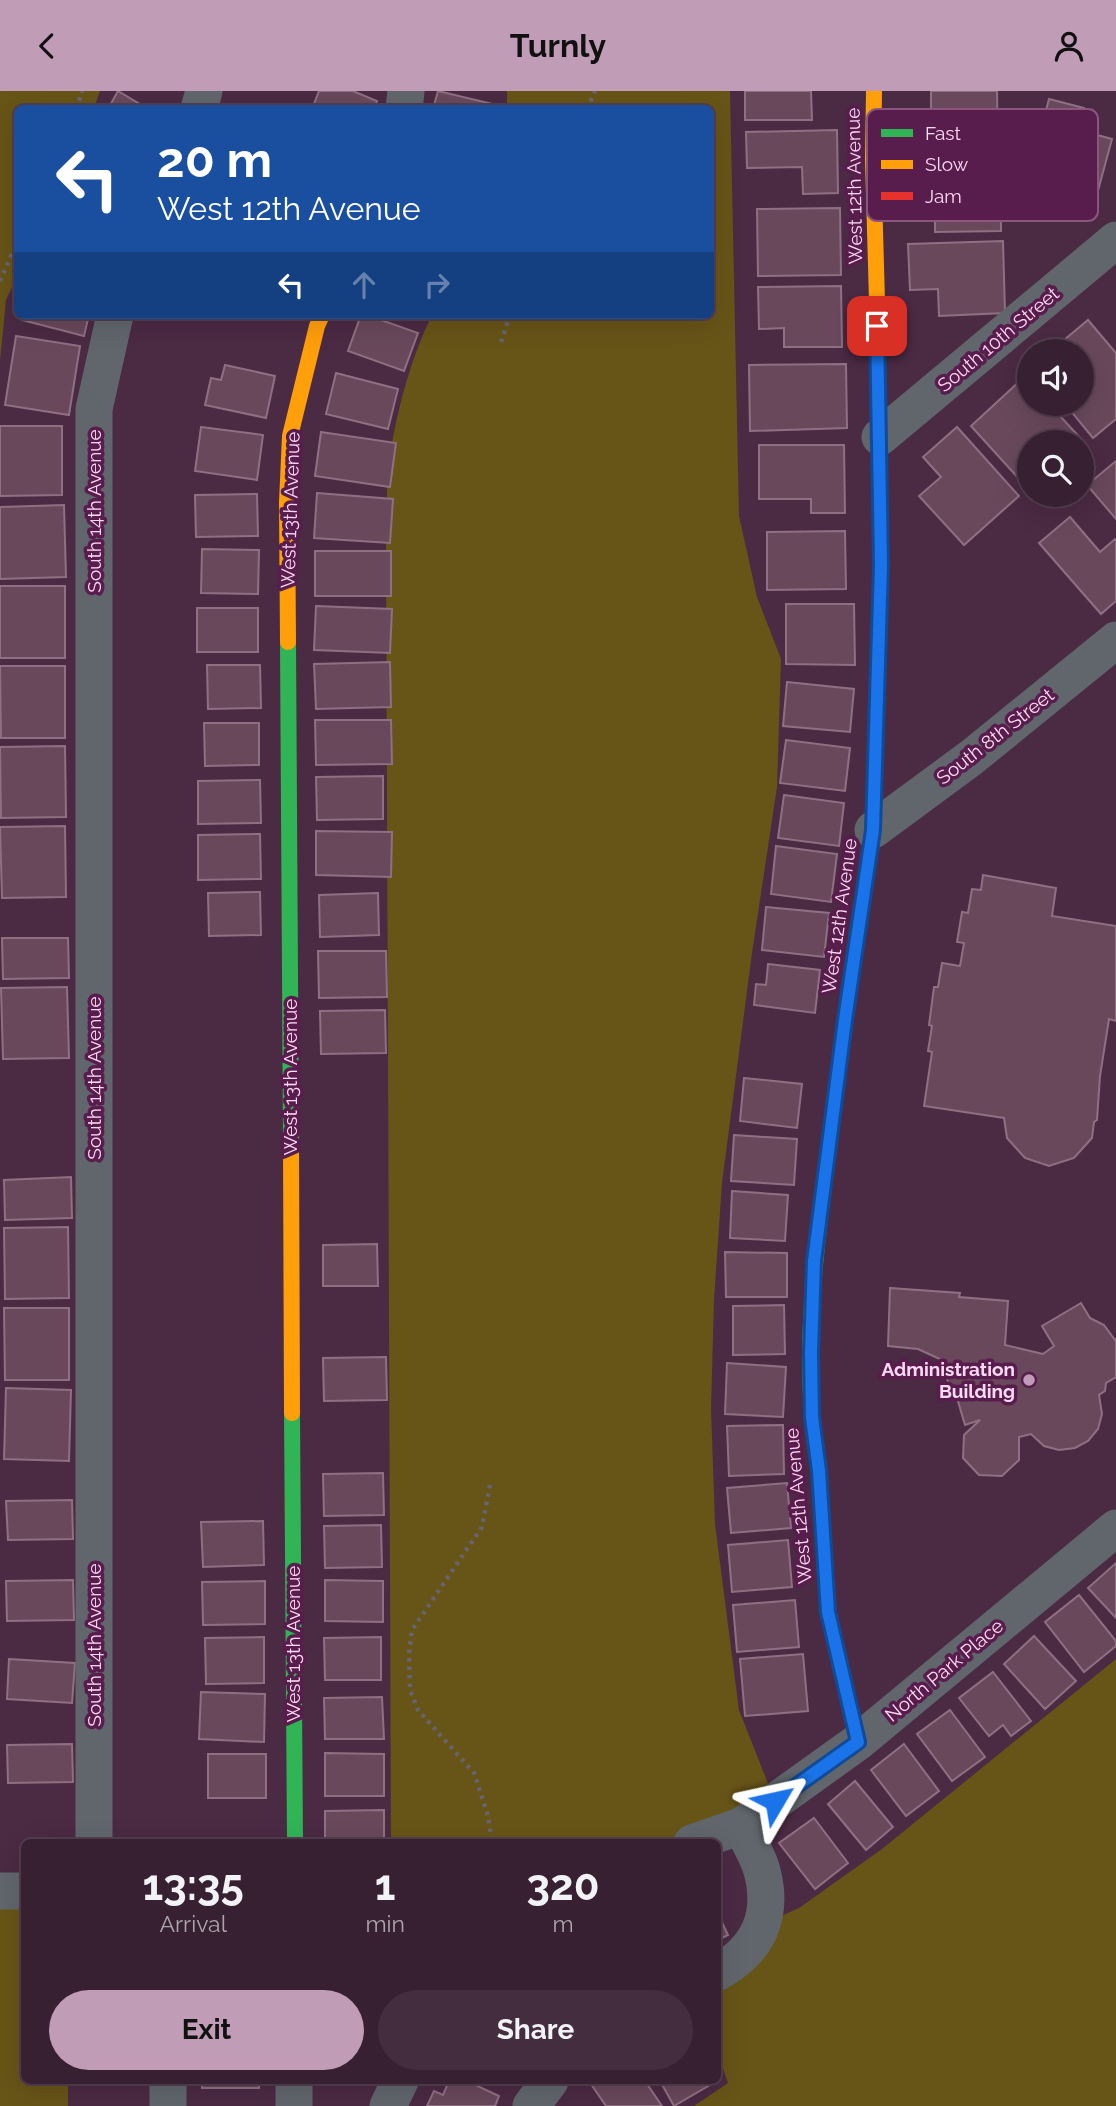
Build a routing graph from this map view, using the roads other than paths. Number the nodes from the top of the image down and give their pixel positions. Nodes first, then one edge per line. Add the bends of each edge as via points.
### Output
1 (873, 91) edge
2 (873, 109) edge
3 (875, 221) edge
4 (1116, 240) edge
5 (114, 319) edge
6 (320, 319) edge
7 (880, 437) junction
8 (1116, 640) edge
9 (873, 830) junction
10 (1116, 1528) edge
11 (858, 1742) junction
12 (741, 1826) junction
13 (94, 1839) edge
14 (295, 1839) edge
15 (704, 1839) edge
16 (0, 1891) edge
17 (21, 1891) edge
18 (721, 1970) edge
19 (168, 2084) edge
20 (294, 2084) edge
21 (399, 2084) edge
22 (548, 2084) edge
23 (168, 2106) edge
24 (294, 2106) edge
25 (388, 2106) edge
26 (531, 2106) edge

1 - 2 street, West 12th Avenue
3 - 7 street, West 12th Avenue
4 - 7 street, South 10th Street
5 - 13 street, South 14th Avenue via 94,409
6 - 14 street, West 13th Avenue via 289,436 287,502
7 - 9 street, West 12th Avenue
8 - 9 street, South 8th Street
9 - 11 street, West 12th Avenue via 814,1261 811,1353 828,1612
10 - 11 street, North Park Place
11 - 12 street, North Park Place
12 - 15 street, North Park Place
12 - 18 street via 762,1870 767,1905 754,1941
16 - 17 street
19 - 23 street
20 - 24 street
21 - 25 street
22 - 26 street

